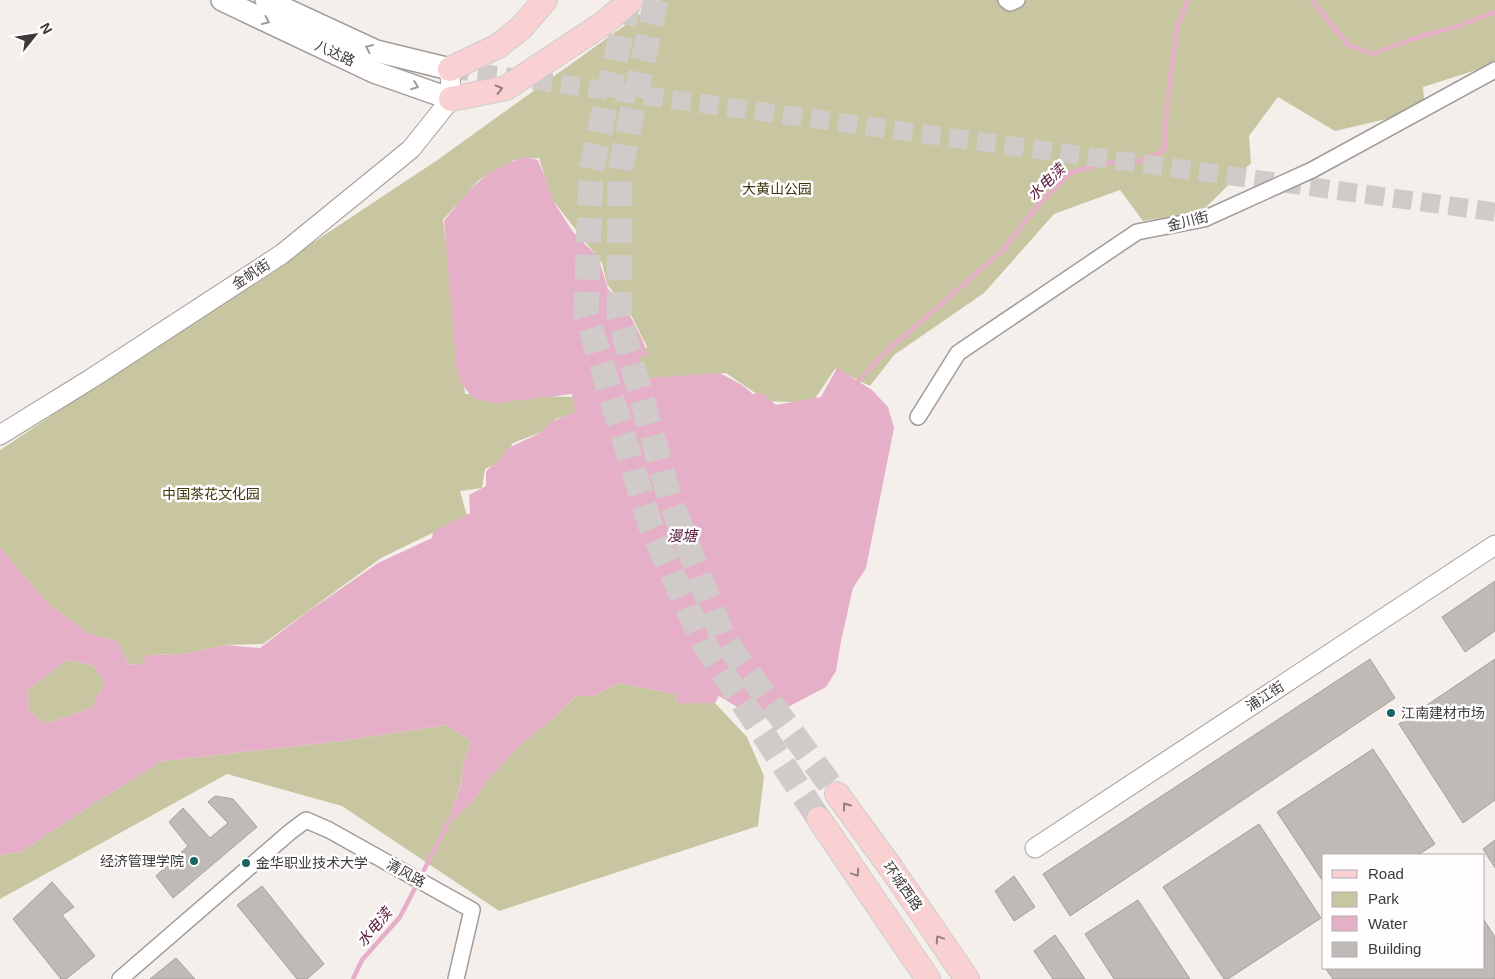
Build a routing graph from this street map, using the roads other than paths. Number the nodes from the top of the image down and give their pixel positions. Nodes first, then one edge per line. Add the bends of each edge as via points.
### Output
1 (222, 0) edge
2 (266, 0) edge
3 (545, 0) edge
4 (1006, 0) edge
5 (1018, 0) edge
6 (625, 2) edge
7 (450, 69) junction
8 (1495, 70) edge
9 (451, 99) junction
10 (918, 416) dead end
11 (0, 436) edge
12 (1495, 545) edge
13 (837, 794) tunnel mouth
14 (819, 818) tunnel mouth
15 (1035, 848) dead end
16 (120, 979) edge
17 (456, 979) edge
18 (928, 979) edge
19 (967, 979) edge

1 -> 9 main road, 八达路 via 374,72
7 -> 2 main road via 376,51
3 - 7 main road via 521,28 498,46
4 - 5 street via 1010,3
9 -> 6 main road via 506,88 604,23
7 - 9 street
8 - 10 street, 金川街 via 1312,170 1204,219 1137,232 958,353
9 - 11 street, 金帆街 via 411,149 282,254
12 - 15 street, 浦江街
19 -> 13 main road, 环城西路
14 -> 18 main road
16 - 17 street, 清风路 via 306,820 472,910

